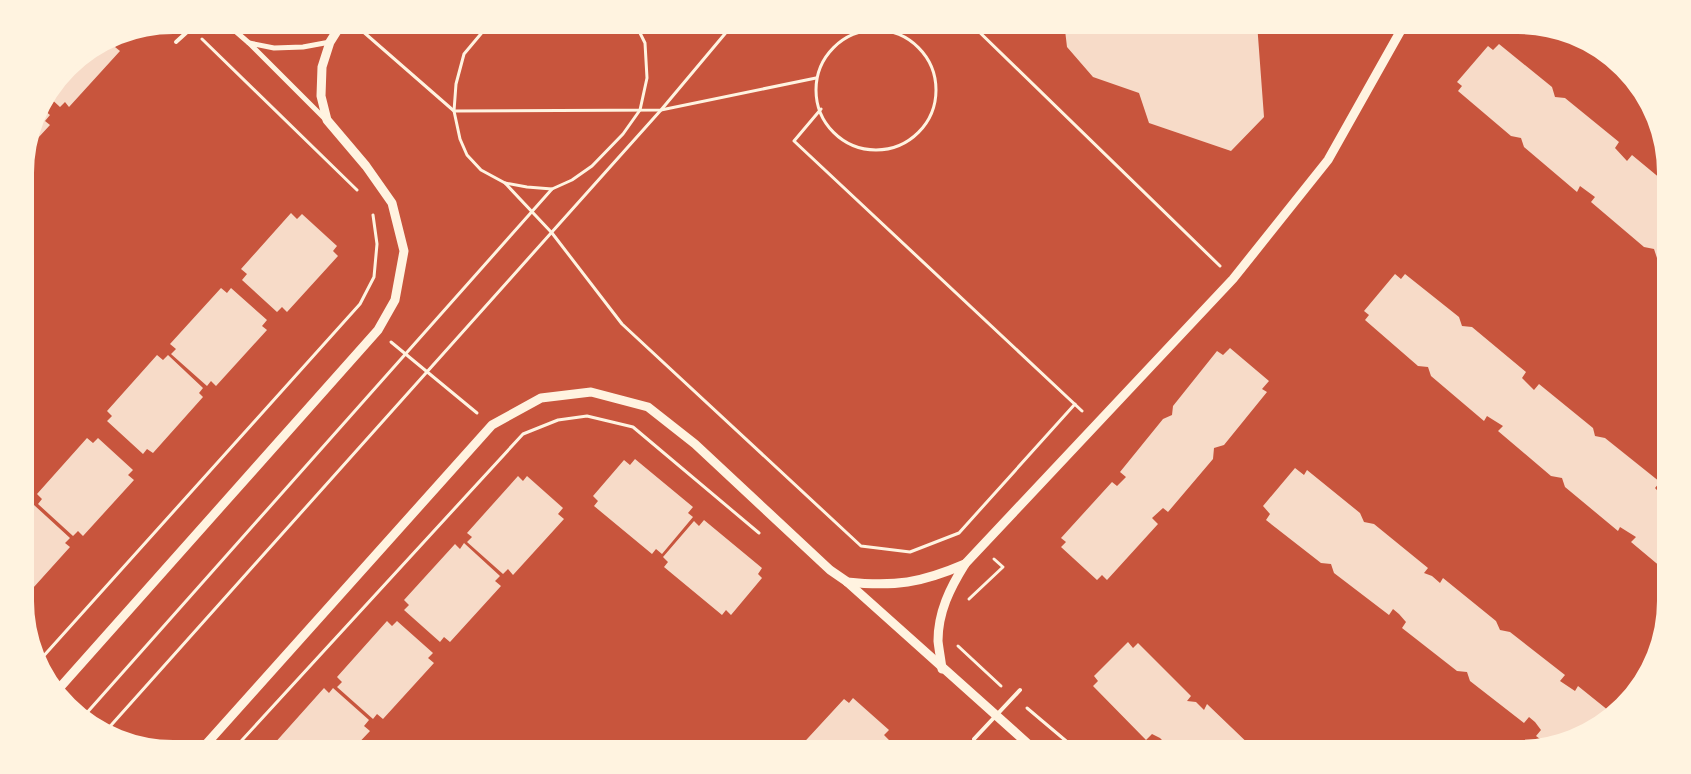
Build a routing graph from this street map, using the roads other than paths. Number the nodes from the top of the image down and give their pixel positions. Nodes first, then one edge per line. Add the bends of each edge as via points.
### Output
1 (188, 31) edge
2 (236, 31) edge
3 (337, 31) edge
4 (1400, 31) edge
5 (176, 42) dead end
6 (330, 42) junction
7 (249, 43) junction
8 (327, 120) junction
9 (965, 564) junction
10 (846, 582) junction
11 (942, 669) junction
12 (61, 687) edge
13 (1020, 690) dead end
14 (996, 716) junction
15 (974, 739) dead end
16 (1026, 742) edge
17 (208, 743) edge

1 - 5 lane
2 - 7 street
3 - 6 street
4 - 9 street via 1328,160 1233,279
6 - 7 street via 302,48 274,48
6 - 8 street via 322,67 321,96
7 - 8 street
8 - 12 street via 392,203 404,251 395,300 378,330
9 - 10 street via 937,576 907,583 876,585
9 - 11 street via 950,587 941,614 938,641
10 - 11 street
10 - 17 street via 695,444 648,407 591,392 541,398 492,425
11 - 14 street
13 - 14 lane
14 - 15 lane
14 - 16 street

